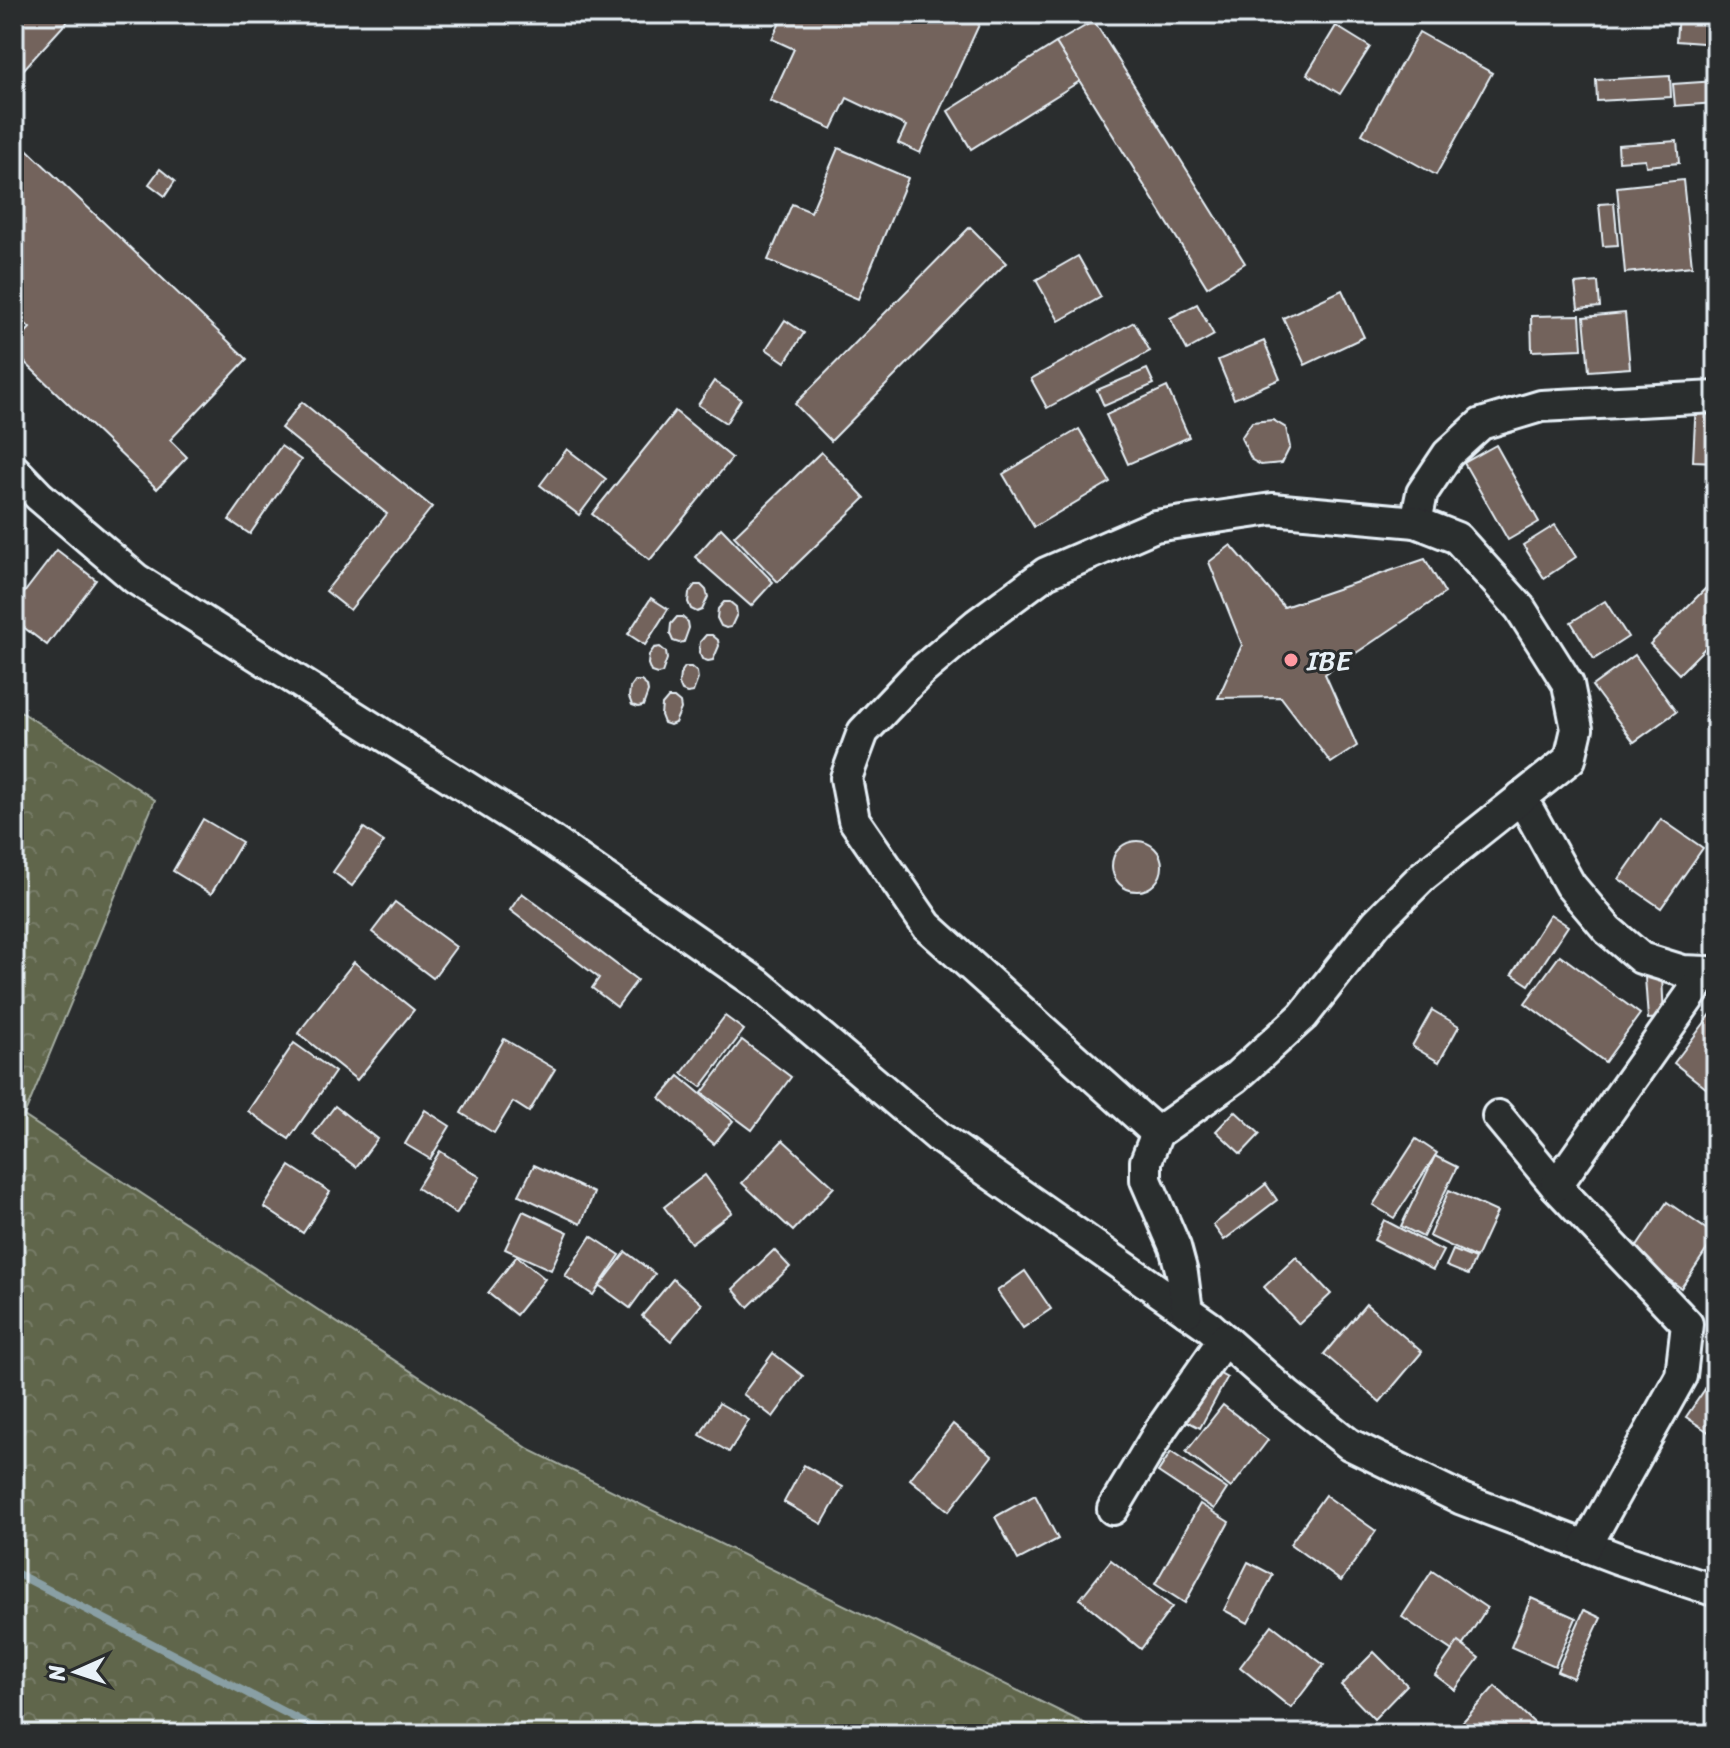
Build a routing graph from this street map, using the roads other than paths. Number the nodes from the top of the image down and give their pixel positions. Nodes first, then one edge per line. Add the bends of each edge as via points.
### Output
1 (1716, 397) edge
2 (14, 470) edge
3 (1416, 522) junction
4 (1521, 797) junction
5 (1711, 973) edge
6 (1498, 1116) dead end
7 (1157, 1133) junction
8 (1556, 1186) junction
9 (1187, 1311) junction
10 (1224, 1339) junction
11 (1113, 1509) dead end
12 (1586, 1546) junction
13 (1716, 1591) edge

1 - 3 street via 1541,406 1481,424 1448,454 1422,493
2 - 9 street via 136,579 552,841 758,984 940,1138
3 - 4 street via 1457,538 1520,608 1568,684 1577,729 1570,759
3 - 7 street via 1272,509 1155,526 1046,573 920,672 863,732 846,778 854,820 927,926
4 - 5 street via 1570,885 1608,930 1641,958
4 - 7 street via 1423,876 1377,922 1292,1027 1236,1077
5 - 8 street
6 - 8 street
7 - 9 street via 1146,1161 1146,1180 1175,1247
8 - 12 street via 1687,1324 1681,1376
9 - 10 street
10 - 11 street
10 - 12 street via 1349,1444 1462,1499
12 - 13 street

